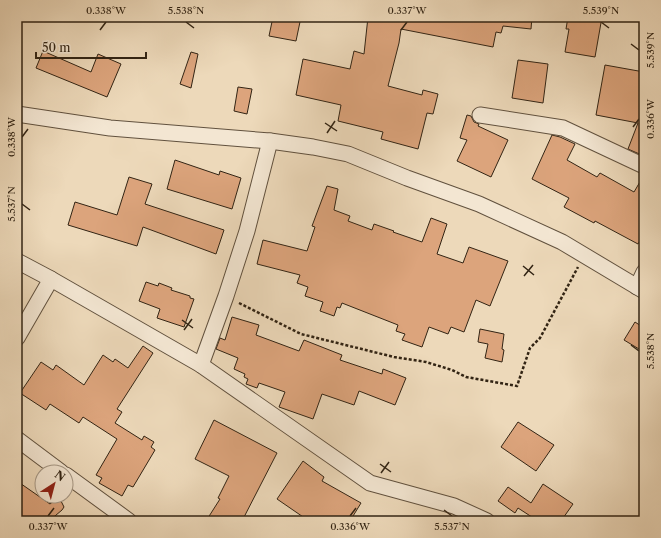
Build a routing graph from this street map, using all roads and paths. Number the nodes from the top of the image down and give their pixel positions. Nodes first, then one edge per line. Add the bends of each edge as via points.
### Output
1 (17, 114) edge
2 (480, 115) dead end
3 (270, 142) junction
4 (644, 166) edge
5 (584, 255) junction
6 (17, 261) edge
7 (644, 272) edge
8 (52, 279) junction
9 (640, 289) edge
10 (226, 296) junction
11 (17, 338) edge
12 (201, 365) junction
13 (17, 440) edge
14 (51, 464) edge
15 (74, 481) edge
16 (128, 521) edge
17 (487, 521) edge

1 - 3 street via 110,128
2 - 4 street via 563,128
3 - 5 street via 348,154 479,204 562,242
3 - 10 street via 247,231
5 - 9 street
5 - 10 path via 540,338 530,348 517,386 466,377 426,362 394,357 301,334
6 - 8 street
7 - 9 street
8 - 11 street
8 - 12 street
10 - 12 street
12 - 17 street via 370,482 454,506
13 - 14 street
15 - 16 street

